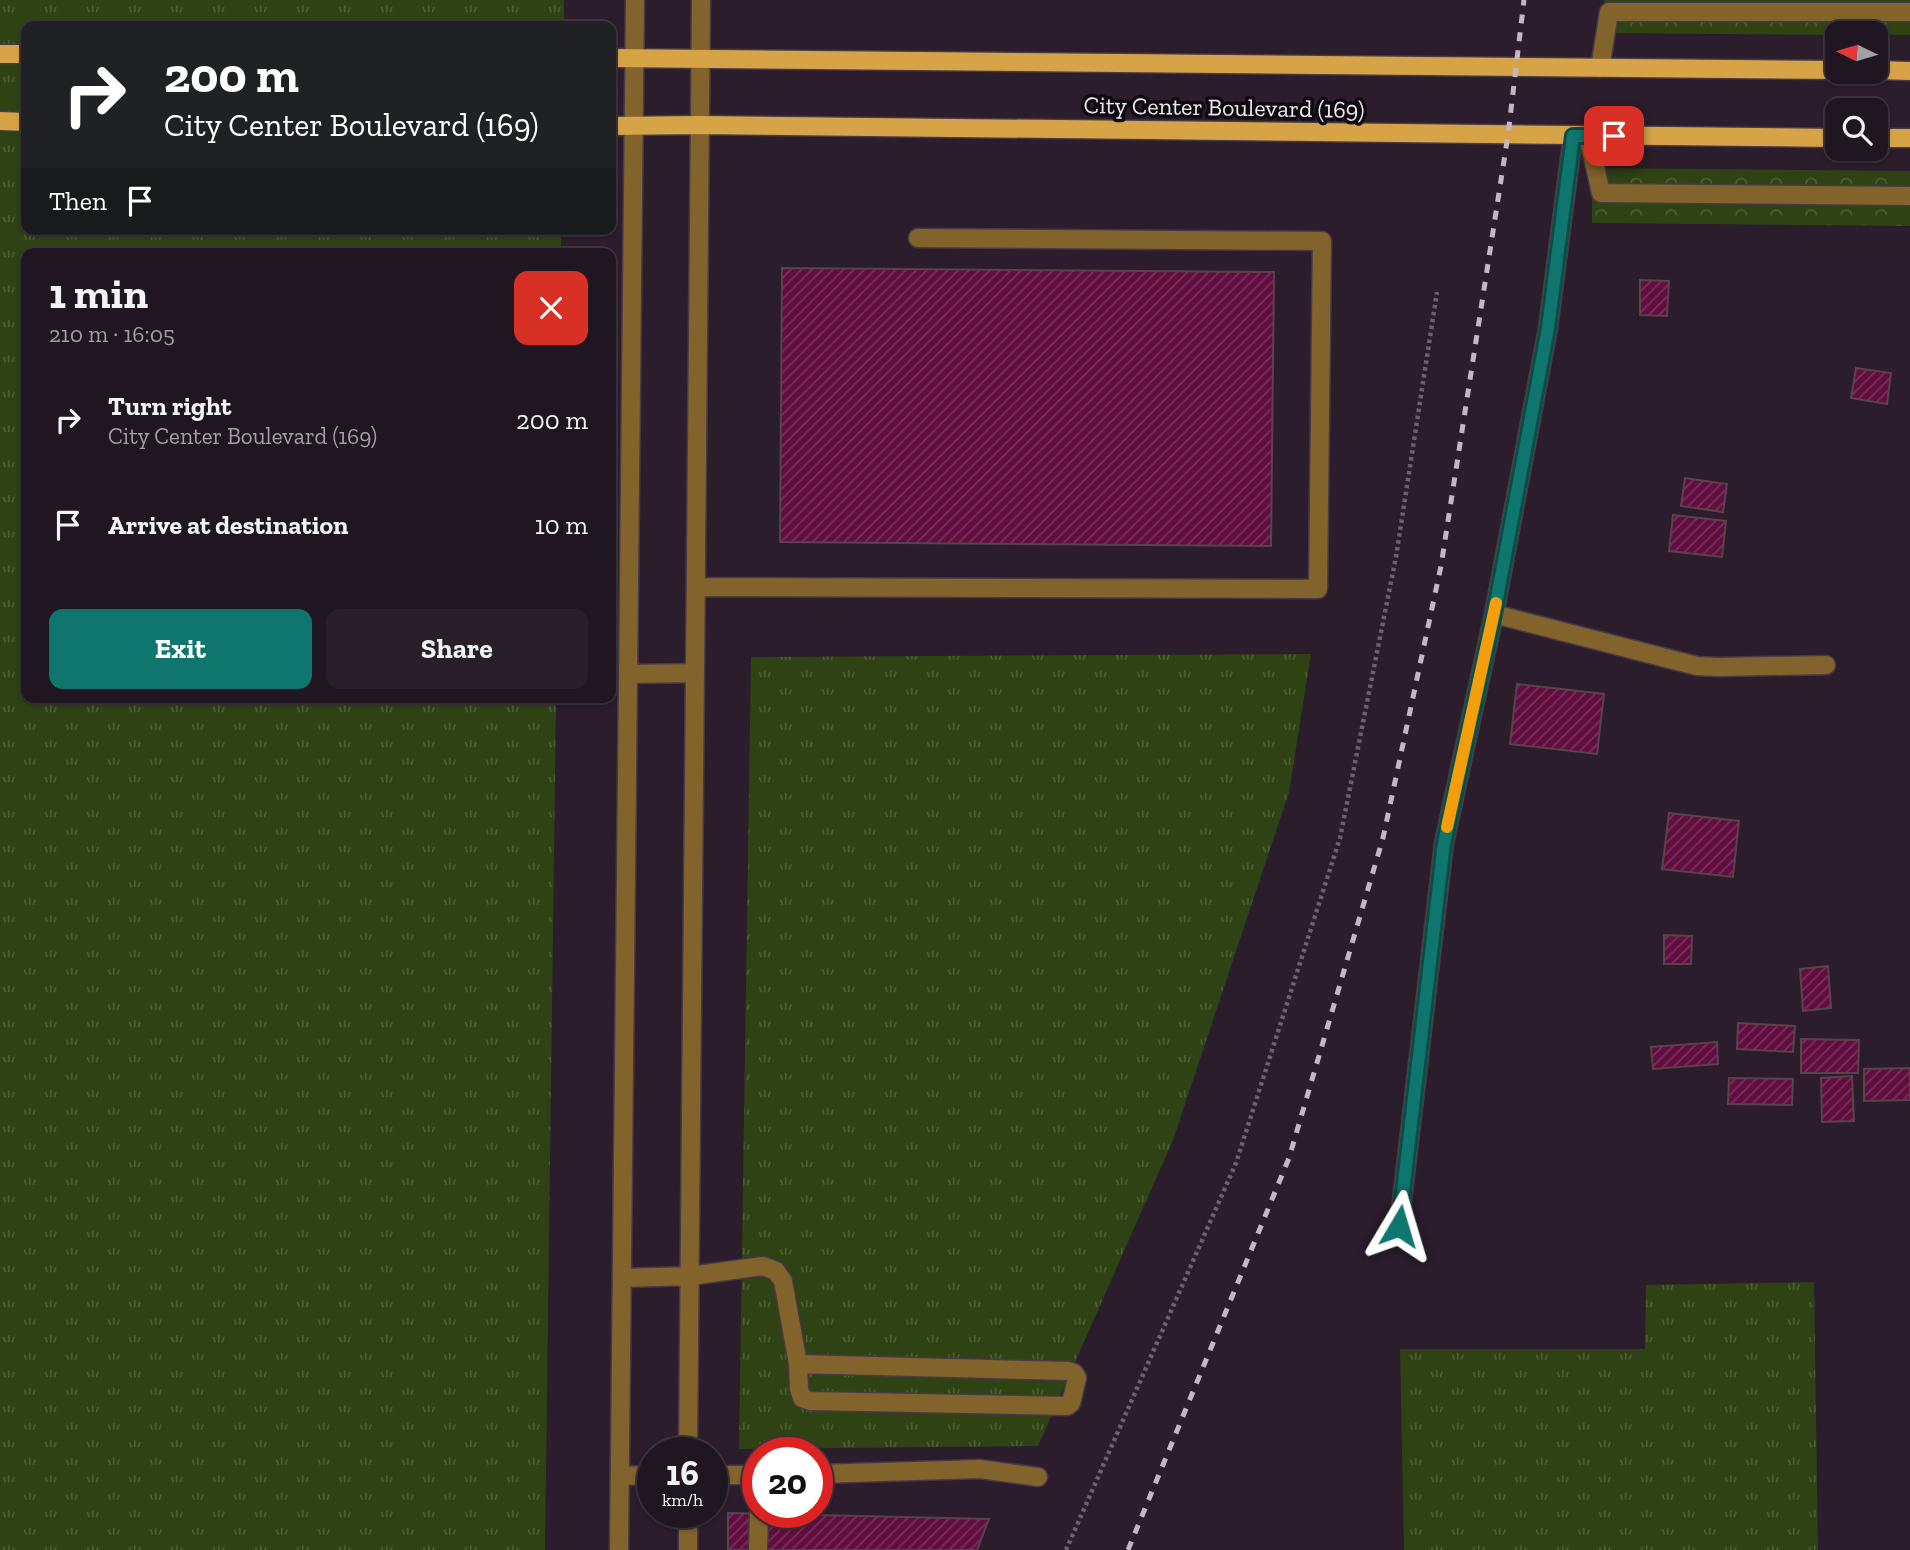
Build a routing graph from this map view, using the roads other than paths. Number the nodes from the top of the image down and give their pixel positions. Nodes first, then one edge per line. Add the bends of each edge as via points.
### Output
1 (635, 0) edge
2 (701, 0) edge
3 (1910, 12) edge
4 (0, 54) edge
5 (21, 54) edge
6 (616, 58) edge
7 (635, 58) junction
8 (700, 58) junction
9 (1600, 68) junction
10 (1825, 70) edge
11 (1888, 70) edge
12 (1910, 71) edge
13 (0, 121) edge
14 (21, 122) edge
15 (699, 125) junction
16 (616, 126) edge
17 (634, 126) junction
18 (1580, 136) junction
19 (1825, 138) edge
20 (1888, 138) edge
21 (1910, 138) edge
22 (1910, 196) edge
23 (918, 238) dead end
24 (696, 587) junction
25 (1494, 614) junction
26 (1826, 665) dead end
27 (695, 673) junction
28 (629, 674) junction
29 (1399, 1226) dead end
30 (690, 1276) junction
31 (622, 1278) junction
32 (798, 1364) junction
33 (688, 1437) edge
34 (833, 1474) edge
35 (637, 1475) edge
36 (620, 1476) junction
37 (1038, 1477) dead end
38 (688, 1528) edge
39 (759, 1528) edge
40 (619, 1550) edge
41 (688, 1550) edge
42 (758, 1550) edge

1 - 7 street
2 - 8 street
3 - 9 street via 1609,12
4 - 5 main road
6 - 7 main road, City Center Boulevard (169)
7 - 8 main road, City Center Boulevard (169)
7 - 17 street
8 - 9 main road, City Center Boulevard (169)
8 - 15 street
9 - 10 main road, City Center Boulevard (169)
11 - 12 main road
13 - 14 main road
15 - 17 main road, City Center Boulevard (169)
15 - 18 main road, City Center Boulevard (169)
15 - 24 street
16 - 17 main road, City Center Boulevard (169)
17 - 28 street
18 - 19 main road, City Center Boulevard (169)
18 - 22 street via 1601,193
18 - 25 street
20 - 21 main road
23 - 24 street via 1322,241 1318,590
24 - 27 street
25 - 26 street via 1697,666
25 - 29 street via 1444,843
27 - 28 street
27 - 30 street
28 - 31 street
30 - 31 street
30 - 32 street via 763,1266 776,1271 783,1281
30 - 33 street
31 - 36 street
32 - 32 street via 799,1389 802,1398 810,1401 1067,1406 1077,1378 1068,1371
34 - 37 street via 980,1469
35 - 36 street
36 - 40 street
38 - 41 street
39 - 42 street

